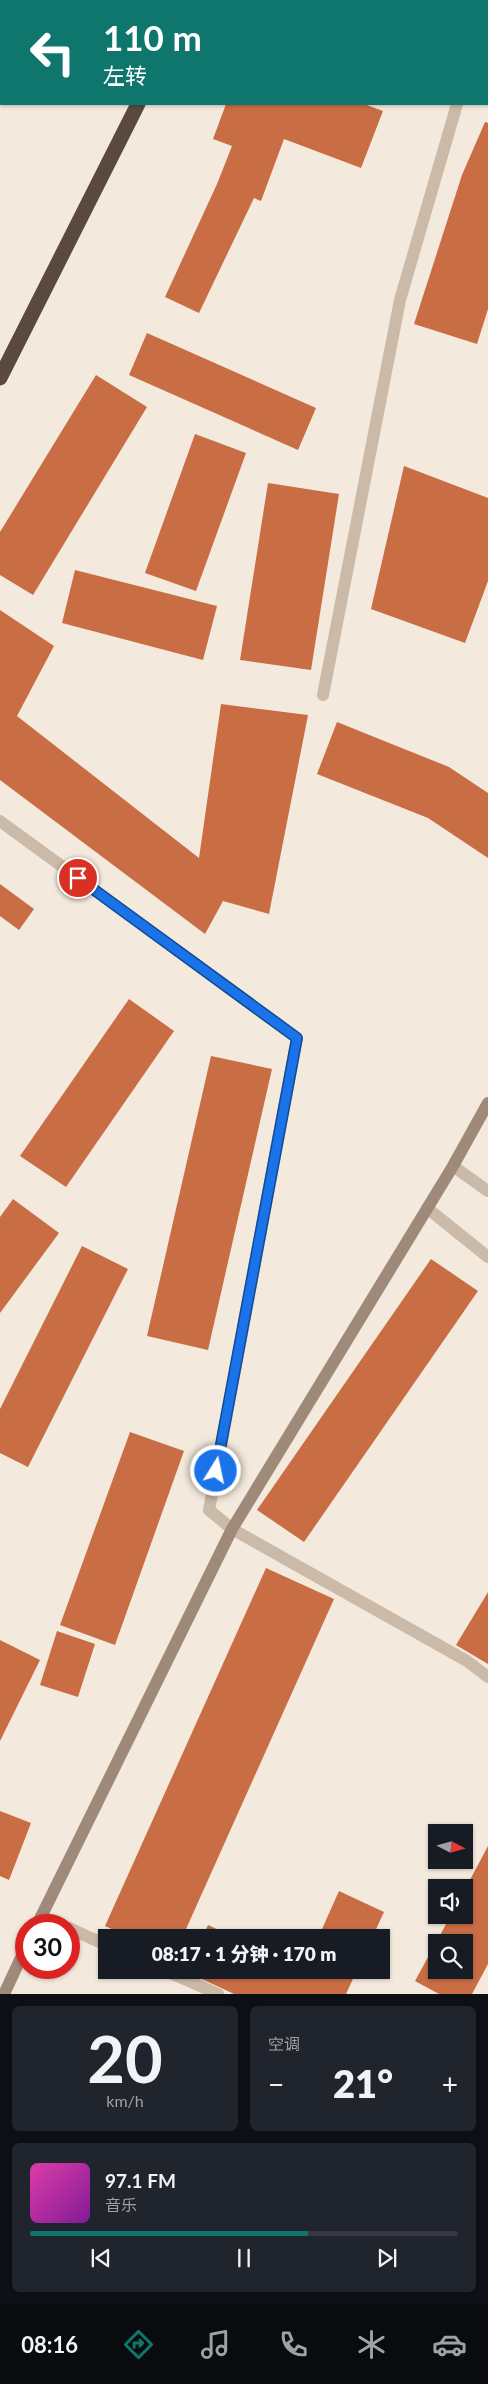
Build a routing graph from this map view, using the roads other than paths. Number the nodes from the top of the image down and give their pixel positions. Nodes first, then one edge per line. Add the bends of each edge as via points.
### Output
1 (137, 105) edge
2 (457, 105) edge
3 (0, 378) edge
4 (323, 695) dead end
5 (0, 821) edge
6 (488, 1103) edge
7 (452, 1166) junction
8 (488, 1191) edge
9 (427, 1208) junction
10 (488, 1258) edge
11 (232, 1529) junction
12 (488, 1676) edge
13 (42, 1914) edge
14 (80, 1933) edge
15 (98, 1941) edge
16 (15, 1970) edge
17 (184, 1979) edge
18 (4, 1994) edge
19 (218, 1994) edge

1 - 3 highway
2 - 4 street via 400,300
5 - 11 street via 297,1038 209,1510
6 - 7 street
7 - 8 street
7 - 9 street
9 - 10 street
9 - 11 street
11 - 12 street via 467,1661
11 - 13 street
14 - 15 street
16 - 18 street
17 - 19 street

